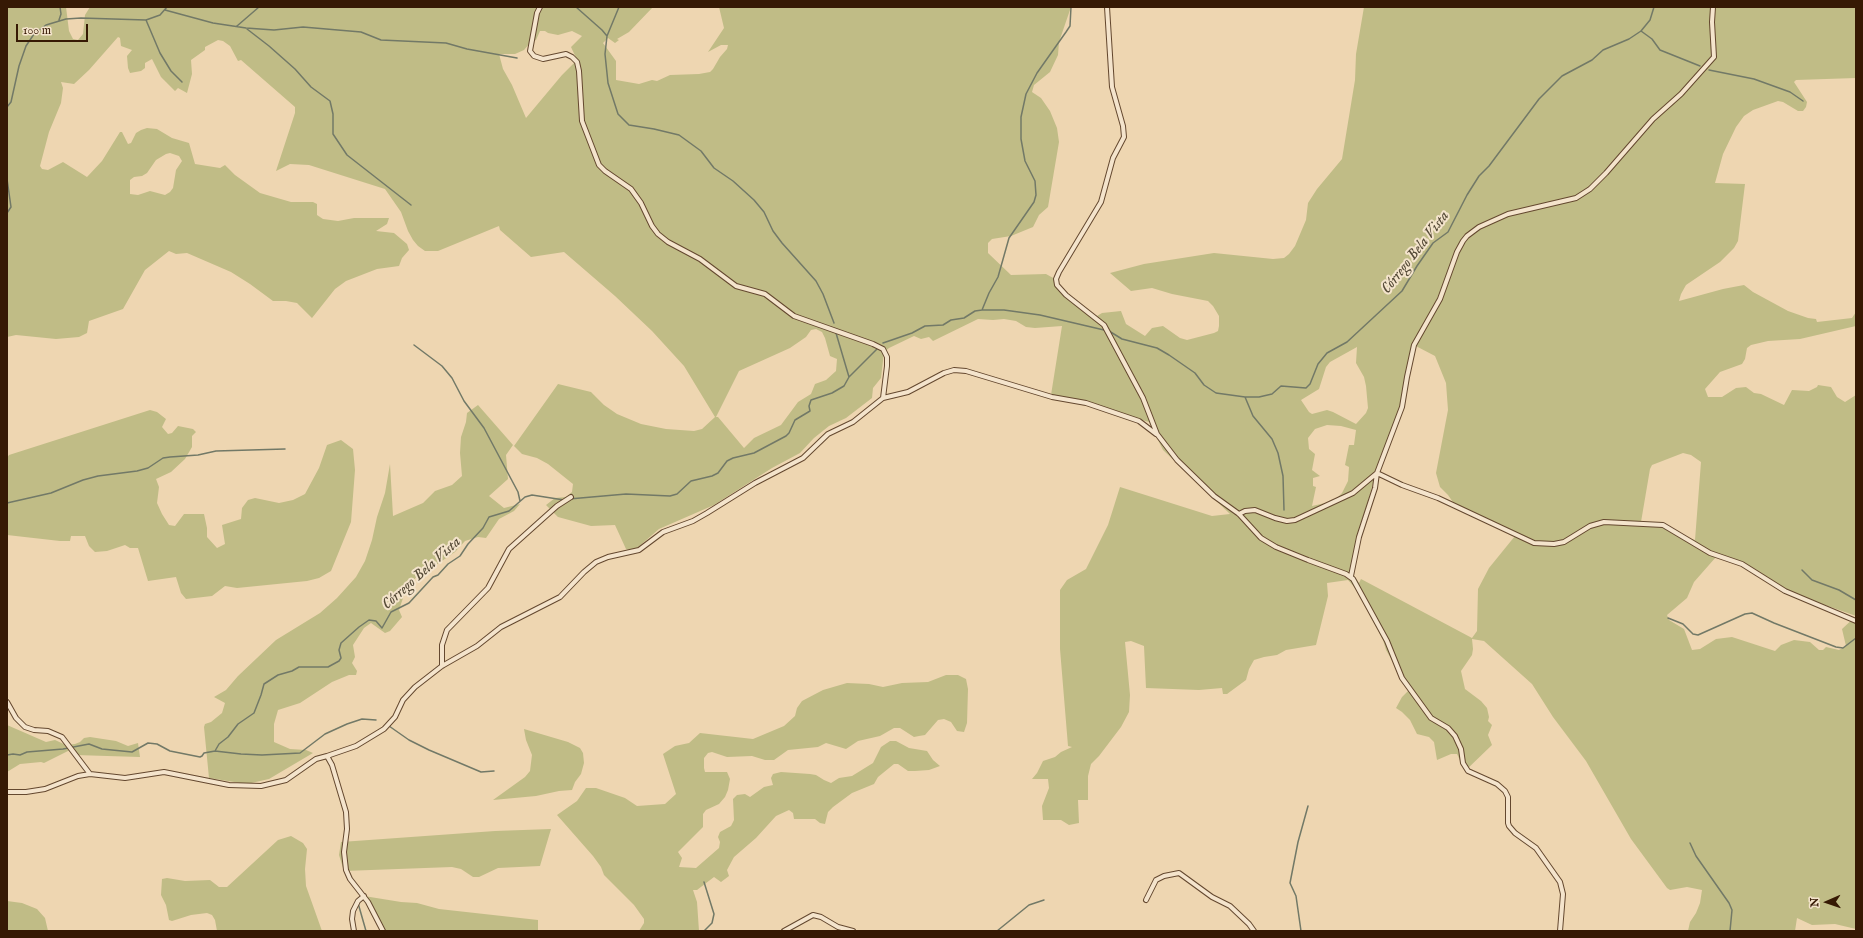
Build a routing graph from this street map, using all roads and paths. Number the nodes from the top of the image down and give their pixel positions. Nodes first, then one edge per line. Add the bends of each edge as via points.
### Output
1 (540, 7) edge
2 (1107, 7) edge
3 (1713, 7) edge
4 (884, 398) junction
5 (1157, 434) junction
6 (1377, 473) junction
7 (571, 497) dead end
8 (1239, 514) junction
9 (1351, 576) junction
10 (1856, 621) edge
11 (442, 666) junction
12 (7, 702) edge
13 (327, 756) junction
14 (90, 774) junction
15 (7, 792) edge
16 (364, 896) junction
17 (1146, 900) dead end
18 (354, 931) edge
19 (383, 931) edge
20 (784, 931) edge
21 (853, 931) edge
22 (1254, 931) edge
23 (1560, 931) edge

1 - 4 street via 536,13 530,51 534,56 543,59 566,54 577,62 582,122 600,165 634,193 658,234 700,259 736,286 765,294 794,316 883,349 887,357
2 - 5 street via 1112,87 1124,137 1113,158 1097,210 1059,272 1056,282 1066,295 1104,325 1143,398
3 - 6 street via 1714,57 1653,119 1606,174 1576,198 1508,214 1479,228 1463,241 1440,299 1414,344 1402,407
4 - 5 street via 908,392 944,373 961,370 1052,397 1101,408 1144,424
4 - 11 street via 853,422 828,434 803,458 755,483 703,516 663,532 639,550 596,562 560,597 501,627 477,646
5 - 8 street via 1177,460 1214,496
6 - 8 street via 1353,493 1295,520 1287,521 1255,510
6 - 9 street
6 - 10 street via 1438,498 1534,543 1564,542 1590,526 1604,522 1663,525 1680,533 1710,554 1742,564 1779,588
7 - 11 street via 557,506 509,549 488,588 447,630 442,645
8 - 9 street via 1261,538 1276,547
9 - 23 street via 1386,641 1402,678 1430,718 1448,728 1455,736 1468,771 1497,784 1505,791 1508,797 1509,826 1536,848 1560,882 1563,894
11 - 13 street via 408,694 388,726 356,746
12 - 14 street via 16,718 25,727 48,731 62,737
13 - 14 street via 316,759 286,780 261,786 229,785 164,772 125,778
13 - 16 street via 346,812 346,870
14 - 15 street via 46,789
16 - 18 street via 353,911
16 - 19 street
17 - 22 street via 1156,880 1179,874 1230,906
20 - 21 street via 813,915

